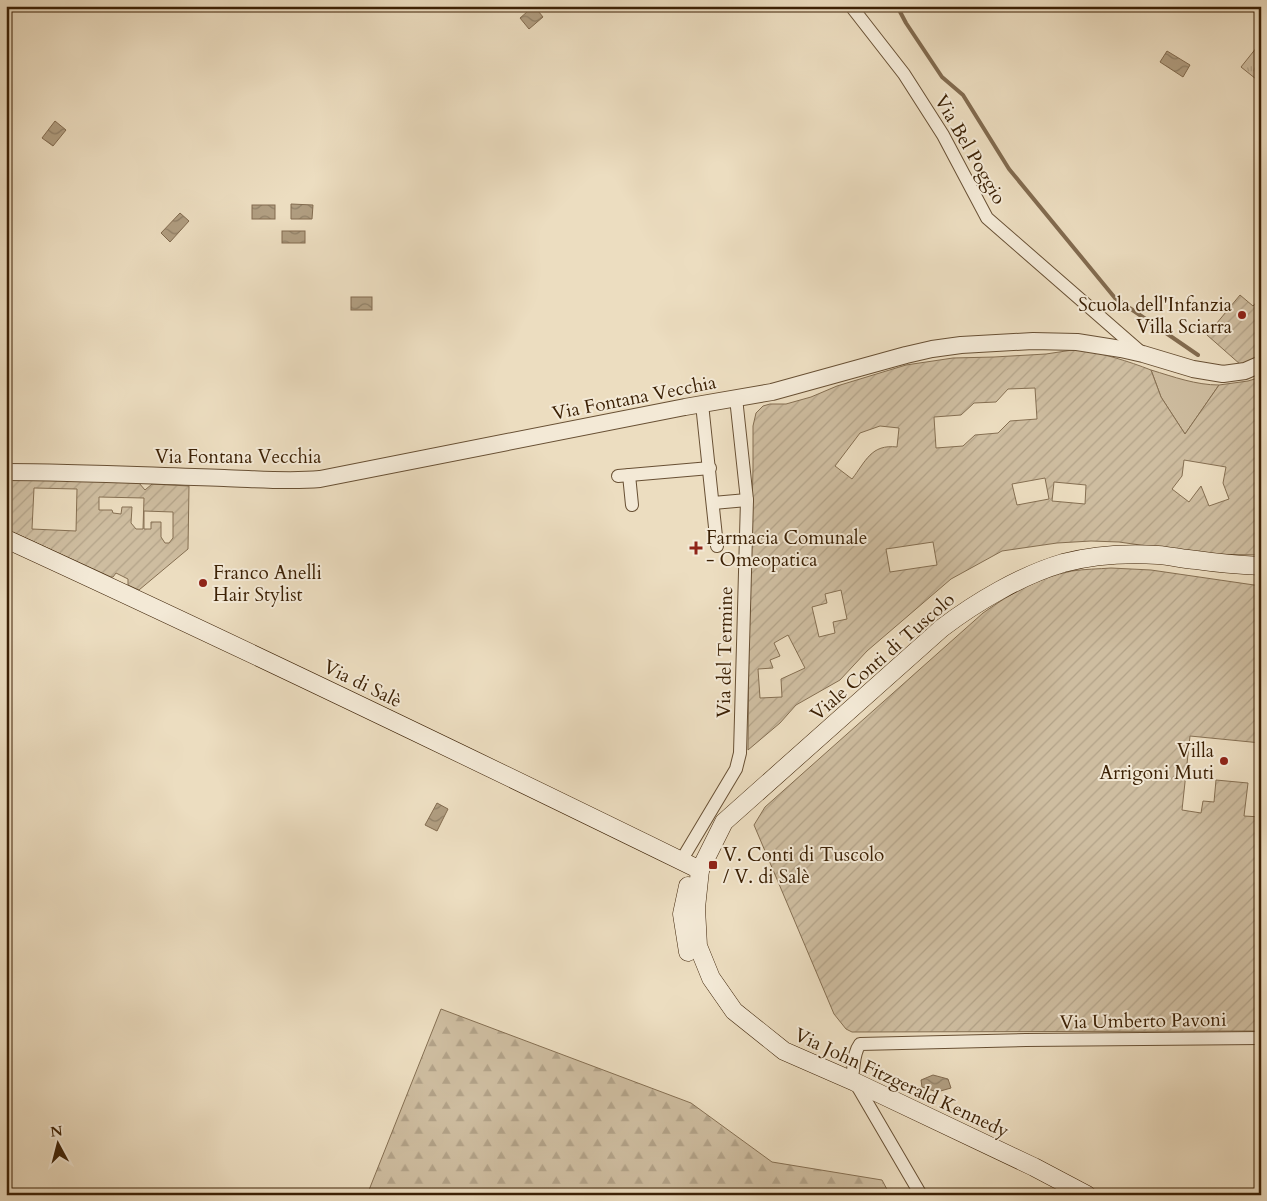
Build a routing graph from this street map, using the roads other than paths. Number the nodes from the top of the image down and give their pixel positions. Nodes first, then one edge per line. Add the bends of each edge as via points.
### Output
1 (851, 6) edge
2 (1143, 354) junction
3 (1261, 364) edge
4 (736, 398) junction
5 (702, 404) junction
6 (710, 468) junction
7 (6, 472) edge
8 (746, 500) junction
9 (713, 503) junction
10 (632, 505) dead end
11 (6, 538) edge
12 (717, 546) dead end
13 (1261, 566) edge
14 (691, 866) junction
15 (1261, 1038) edge
16 (853, 1081) junction
17 (920, 1195) edge
18 (1087, 1195) edge

1 - 2 street, Via Bel Poggio via 904,74 943,135 987,218
2 - 3 street, Via Fontana Vecchia via 1223,374
2 - 4 street, Via Fontana Vecchia via 1068,341 961,345 906,355 780,390
4 - 5 street, Via Fontana Vecchia
4 - 8 street, Via del Termine
5 - 6 street
5 - 7 street, Via Fontana Vecchia via 312,479
6 - 9 street
6 - 10 street via 623,475
8 - 9 street
8 - 14 street, Via del Termine via 740,753 736,769
9 - 12 street
11 - 14 main road, Via di Salè
13 - 14 main road, Viale Conti di Tuscolo via 1157,555 1113,555 1063,563 986,598 942,628 724,822
14 - 16 main road, Via John Fitzgerald Kennedy via 682,914 689,956 701,983 729,1020 756,1040
15 - 16 street, Via Umberto Pavoni via 860,1044 854,1058
16 - 17 street
16 - 18 main road, Via John Fitzgerald Kennedy

